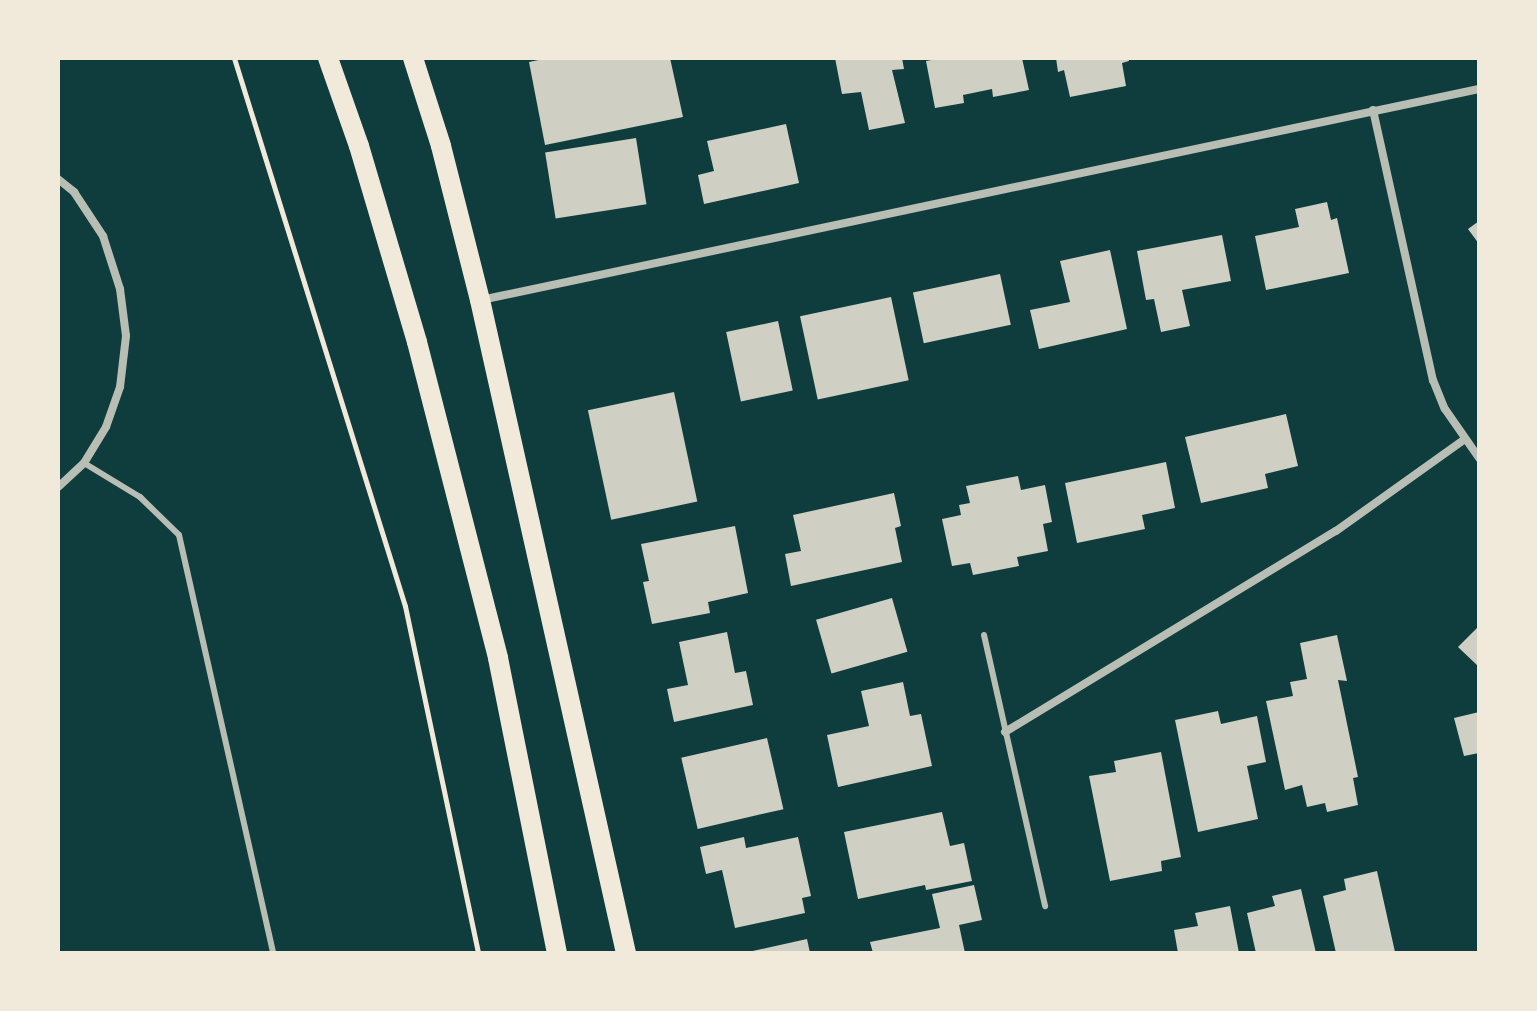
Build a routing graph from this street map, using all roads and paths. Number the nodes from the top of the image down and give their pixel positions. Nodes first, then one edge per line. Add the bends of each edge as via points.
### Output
1 (234, 58) edge
2 (328, 58) edge
3 (413, 58) edge
4 (1479, 89) edge
5 (1373, 110) junction
6 (58, 179) edge
7 (480, 300) junction
8 (1465, 439) junction
9 (1479, 458) edge
10 (84, 463) junction
11 (58, 487) edge
12 (984, 635) dead end
13 (1005, 732) junction
14 (1045, 906) dead end
15 (273, 953) edge
16 (478, 953) edge
17 (557, 953) edge
18 (626, 953) edge

1 - 16 path via 405,606
2 - 17 main road via 417,342 490,628
3 - 7 main road
4 - 5 street
5 - 7 street
5 - 8 street via 1422,345 1445,409
6 - 10 street via 74,192 103,236 120,289 126,336 120,387 106,427
7 - 18 main road
8 - 9 street
8 - 13 street via 1336,531
10 - 11 street
10 - 15 lane via 140,497 179,535
12 - 13 lane
13 - 14 lane

